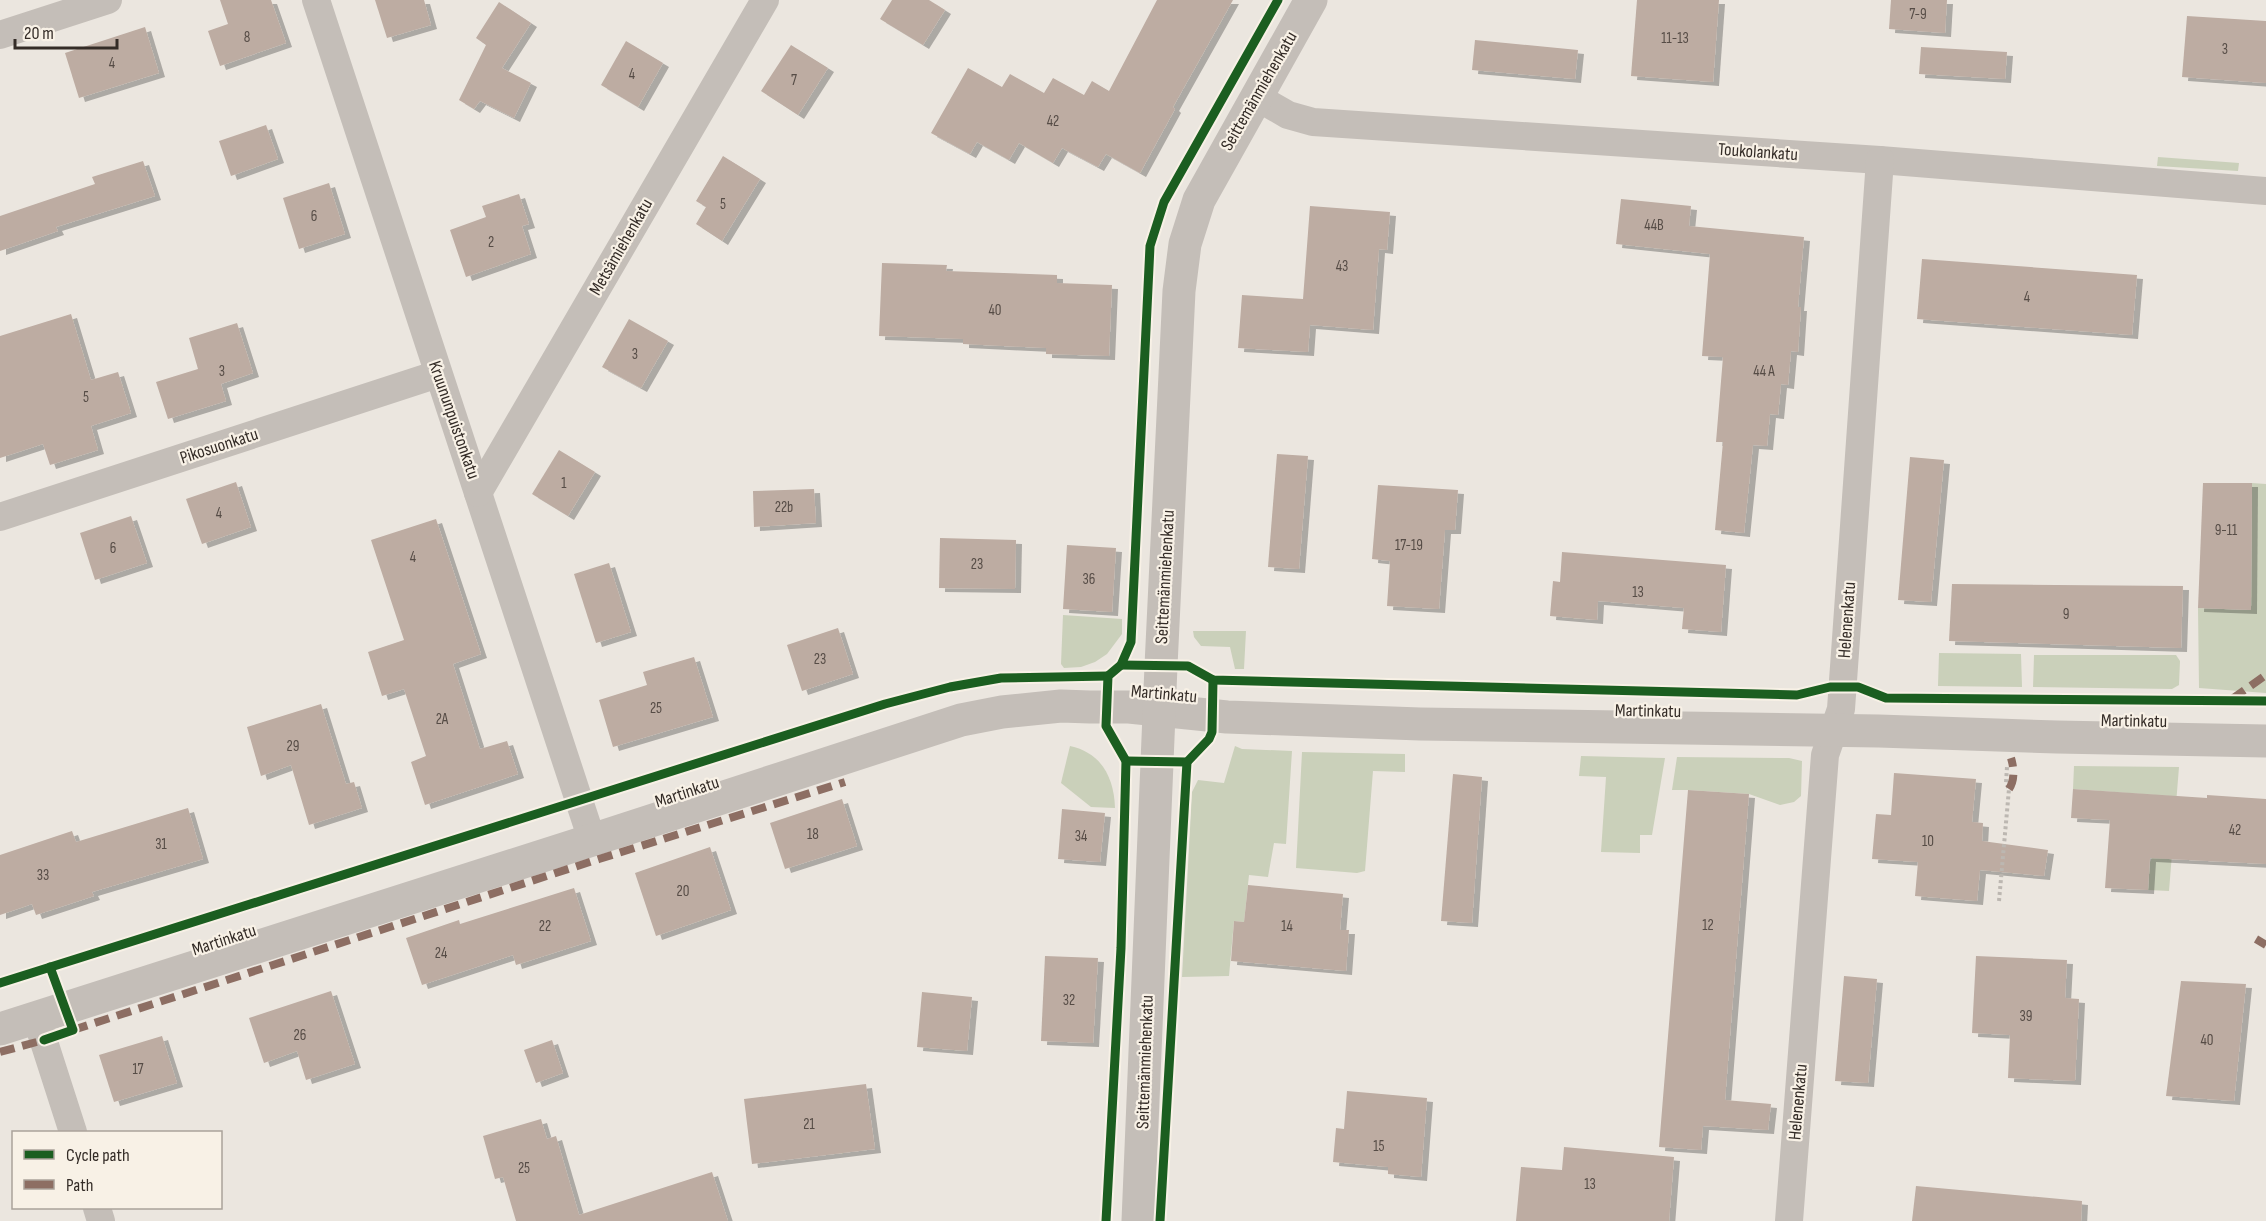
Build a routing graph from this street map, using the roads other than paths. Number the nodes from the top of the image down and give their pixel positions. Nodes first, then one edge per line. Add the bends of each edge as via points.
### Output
1 (108, 0) edge
2 (316, 0) edge
3 (765, 0) edge
4 (1311, 0) edge
5 (0, 35) edge
6 (1256, 96) junction
7 (1880, 160) junction
8 (2266, 191) edge
9 (438, 374) junction
10 (478, 494) junction
11 (0, 517) edge
12 (1160, 710) junction
13 (1833, 730) junction
14 (2266, 741) edge
15 (592, 840) junction
16 (36, 1017) junction
17 (0, 1029) edge
18 (73, 1131) edge
19 (1138, 1221) edge
20 (1788, 1221) edge

1 - 5 street
2 - 9 street, Kruununpuistonkatu
3 - 10 street, Metsämiehenkatu
4 - 6 street, Seittemänmiehenkatu
6 - 7 street, Toukolankatu via 1288,115 1313,122
6 - 12 street, Seittemänmiehenkatu via 1199,200 1185,244 1179,291
7 - 8 street, Toukolankatu
7 - 13 street, Helenenkatu via 1841,709
9 - 10 street, Kruununpuistonkatu
9 - 11 street, Pikosuonkatu
10 - 15 street, Kruununpuistonkatu
12 - 13 street, Martinkatu via 1227,717 1420,724
12 - 15 street, Martinkatu via 1061,706 961,720
12 - 19 street, Seittemänmiehenkatu
13 - 14 street, Martinkatu
13 - 20 street, Helenenkatu via 1825,754
15 - 16 street, Martinkatu
16 - 17 street, Martinkatu
16 - 18 street

